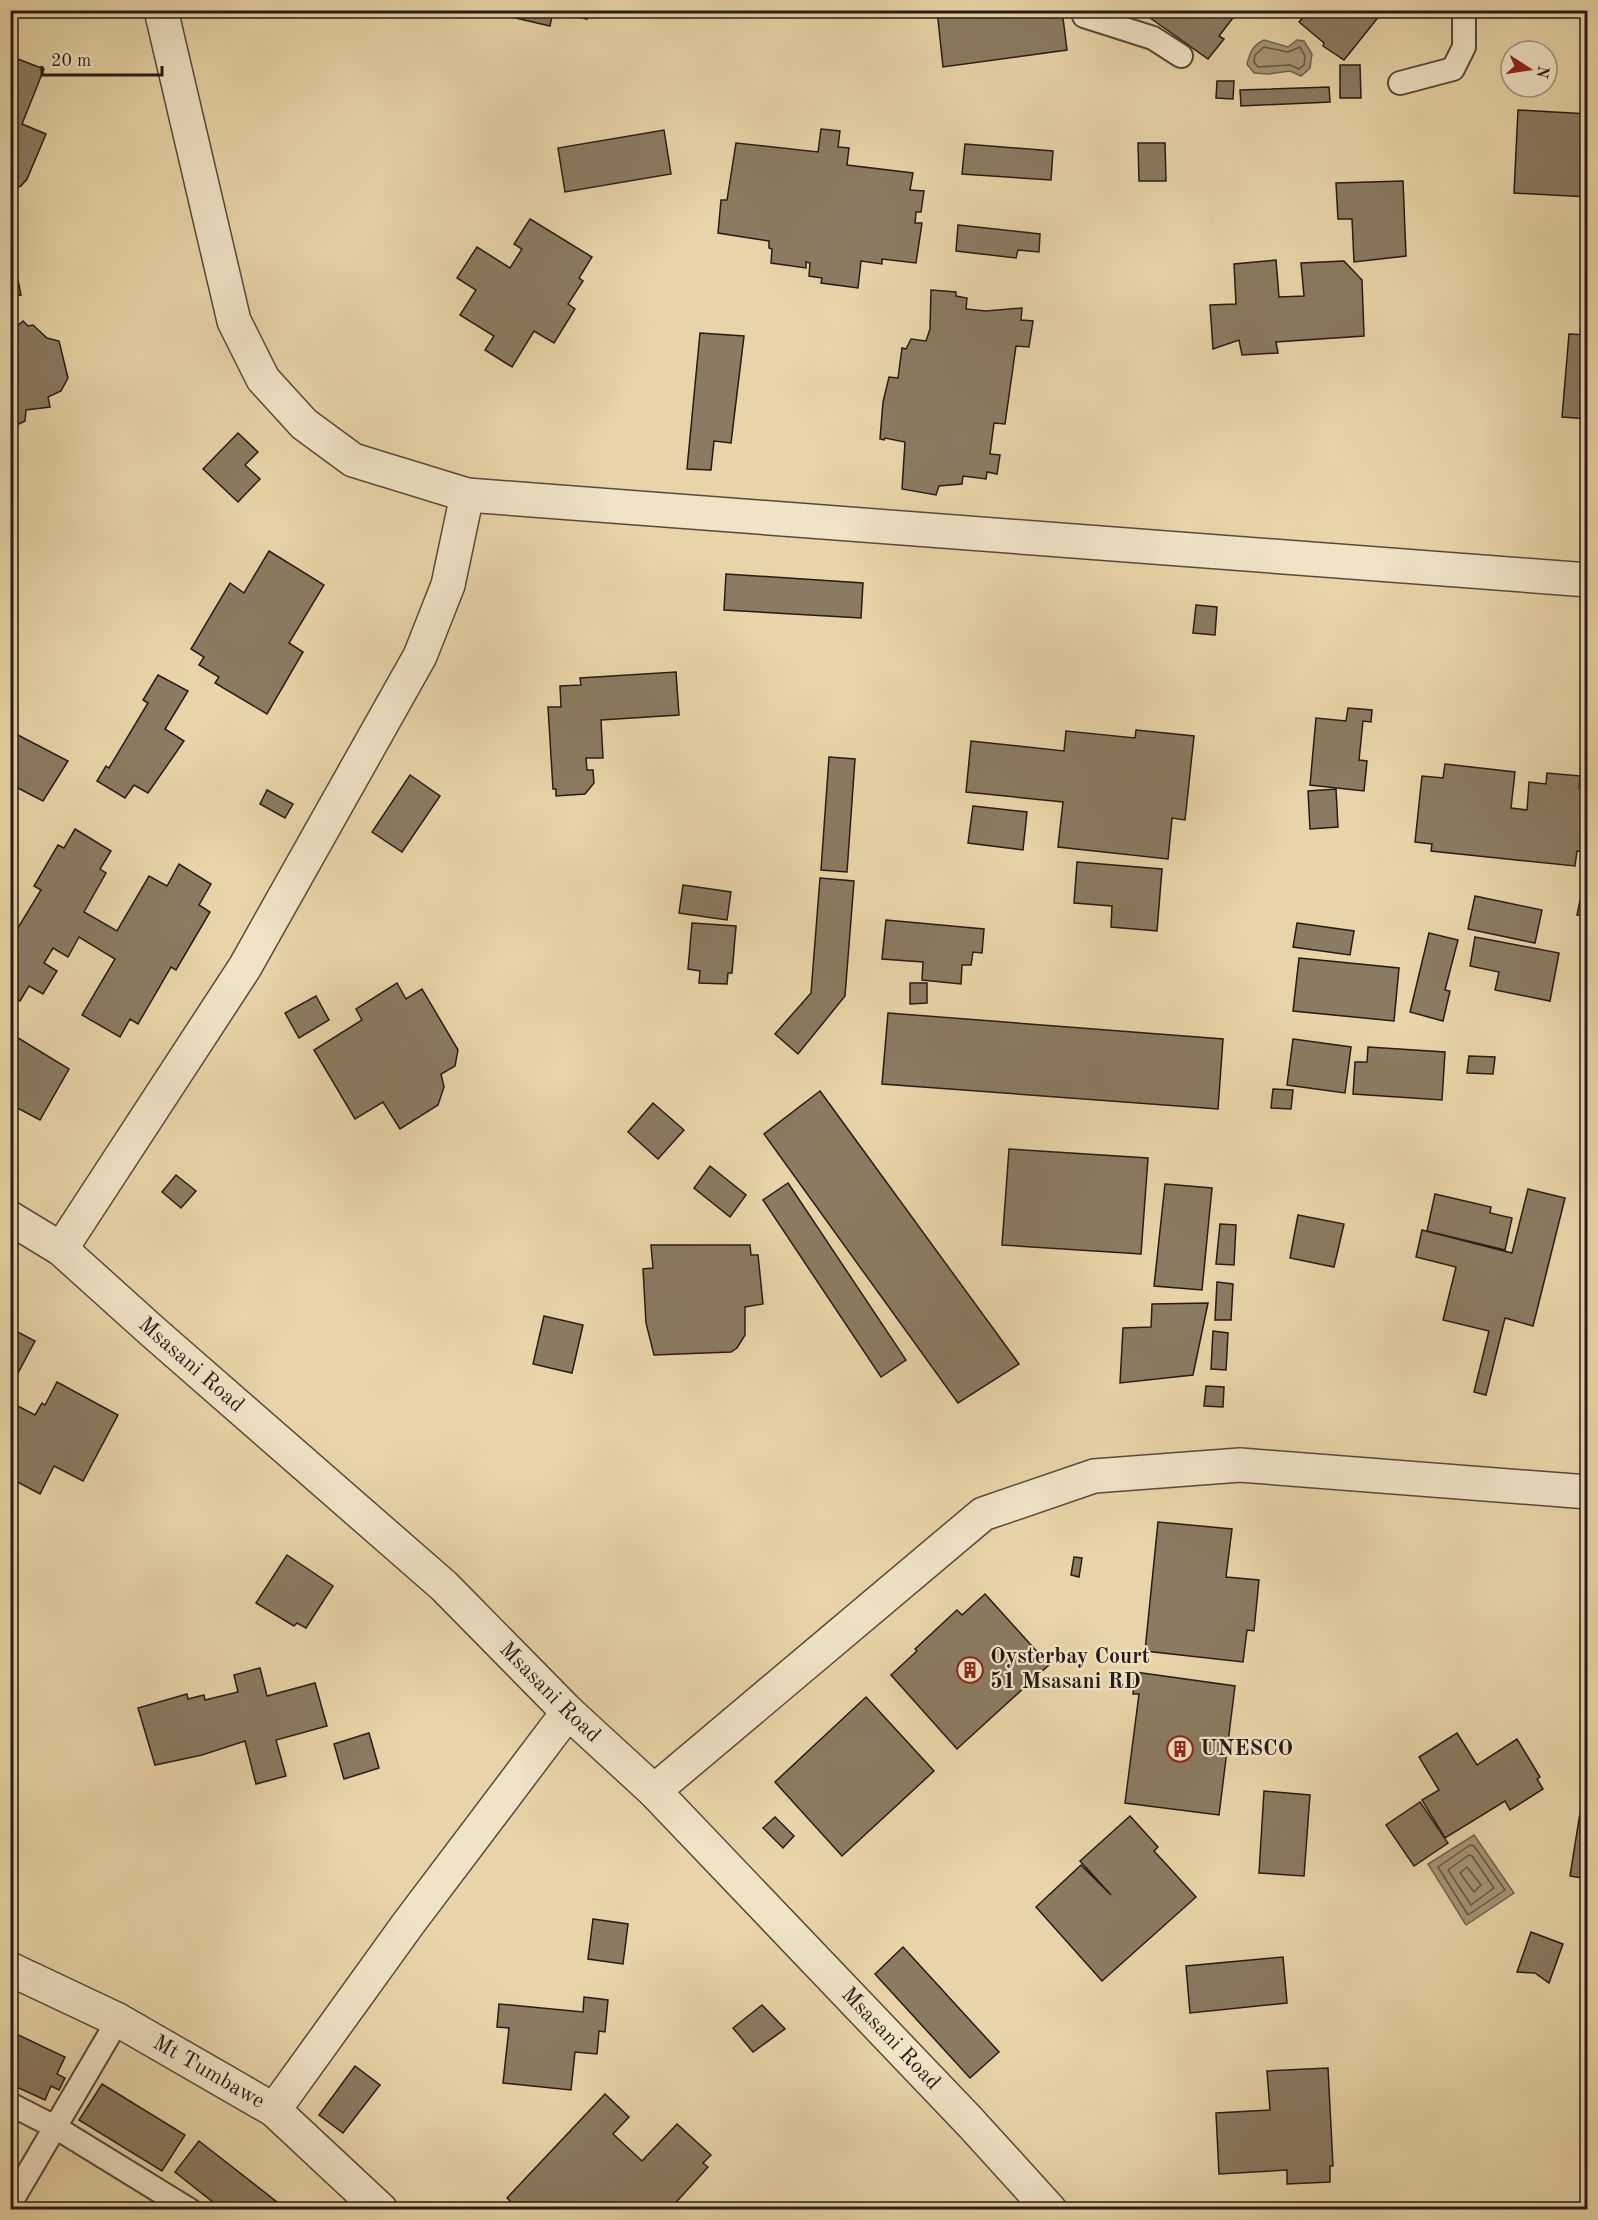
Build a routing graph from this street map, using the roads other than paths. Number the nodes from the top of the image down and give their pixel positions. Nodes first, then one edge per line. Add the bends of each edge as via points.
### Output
1 (161, 10) edge
2 (1083, 10) edge
3 (1464, 10) edge
4 (1181, 56) dead end
5 (1400, 82) dead end
6 (468, 495) junction
7 (1587, 580) edge
8 (10, 1218) edge
9 (62, 1248) junction
10 (1587, 1492) edge
11 (568, 1713) junction
12 (654, 1791) junction
13 (10, 1969) edge
14 (118, 2020) junction
15 (10, 2104) edge
16 (274, 2110) junction
17 (55, 2127) junction
18 (10, 2204) edge
19 (190, 2210) edge
20 (381, 2210) edge
21 (1050, 2210) edge

1 - 6 street via 234,321 263,379 304,424 353,460
2 - 4 lane via 1083,16 1153,38
3 - 5 lane via 1464,47 1453,69
6 - 7 street
6 - 9 street via 448,585 420,656 244,967
8 - 9 street, Msasani Road
9 - 11 street, Msasani Road via 444,1586
10 - 12 street via 1240,1465 1094,1476 983,1514
11 - 12 street, Msasani Road
11 - 16 street via 408,1924
12 - 21 street, Msasani Road
13 - 14 street, Mt Tumbawe
14 - 16 street, Mt Tumbawe
14 - 17 lane
15 - 17 lane
16 - 20 street, Mt Tumbawe
17 - 18 lane
17 - 19 lane

